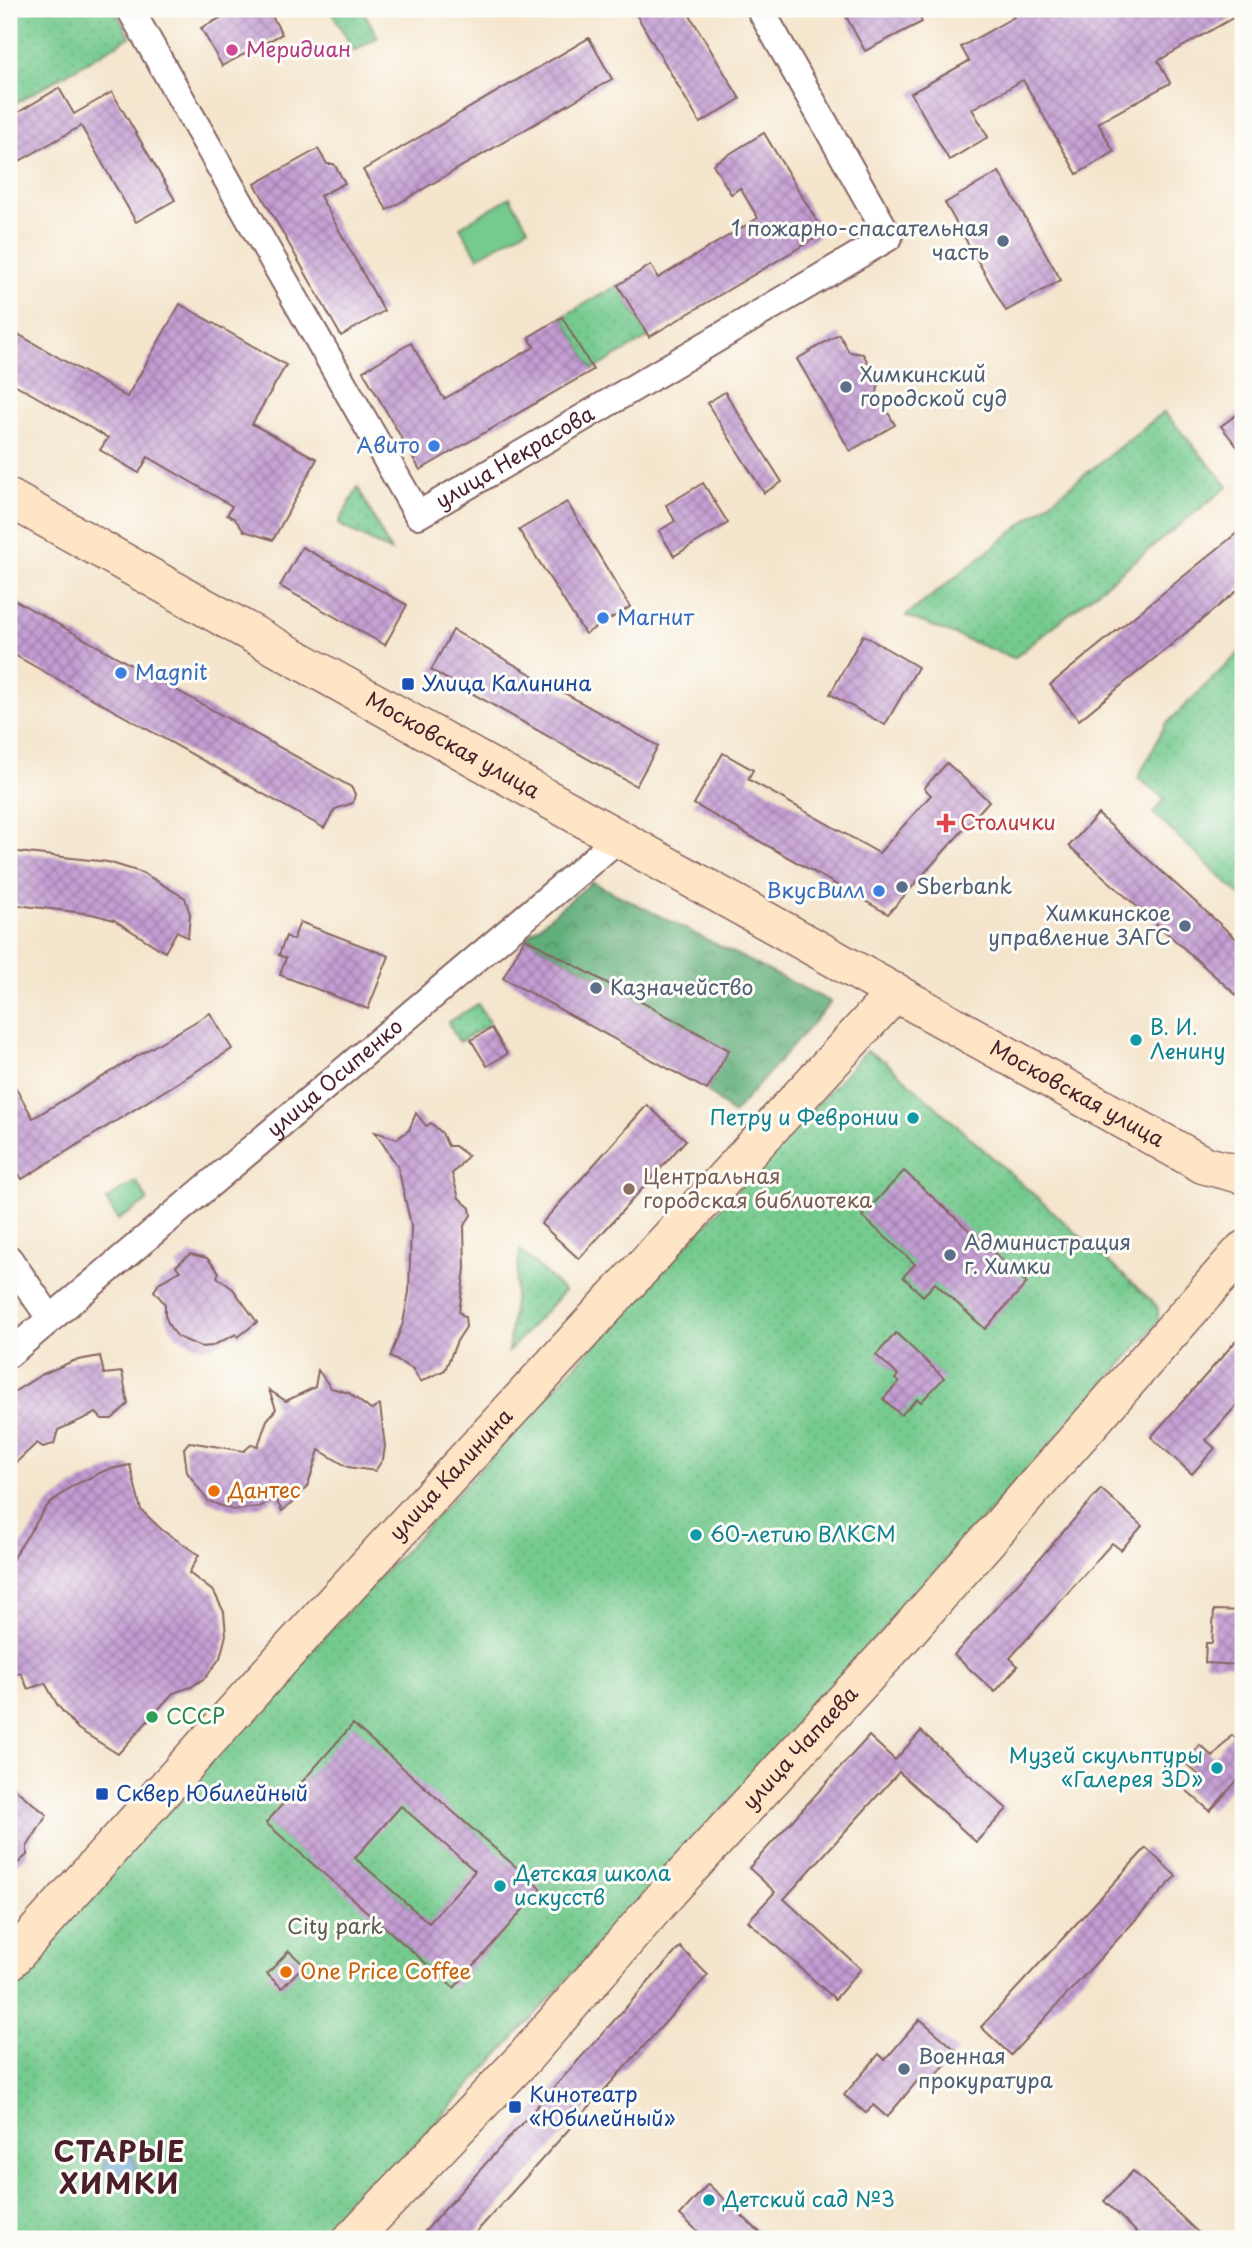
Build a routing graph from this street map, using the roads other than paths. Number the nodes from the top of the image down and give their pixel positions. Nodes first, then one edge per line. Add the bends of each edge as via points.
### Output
1 (130, 9) edge
2 (760, 9) edge
3 (9, 498) edge
4 (619, 838) junction
5 (906, 998) junction
6 (1243, 1175) edge
7 (1243, 1250) edge
8 (9, 1259) edge
9 (50, 1318) junction
10 (9, 1354) edge
11 (9, 1962) edge
12 (352, 2239) edge

1 - 2 street, улица Некрасова via 418,515 889,237
3 - 4 street, Московская улица
4 - 5 street, Московская улица
4 - 9 street, улица Осипенко
5 - 6 street, Московская улица via 1204,1165
5 - 11 street, улица Калинина via 280,1661
7 - 12 street, улица Чапаева via 524,2058
8 - 9 street
9 - 10 street, улица Осипенко

